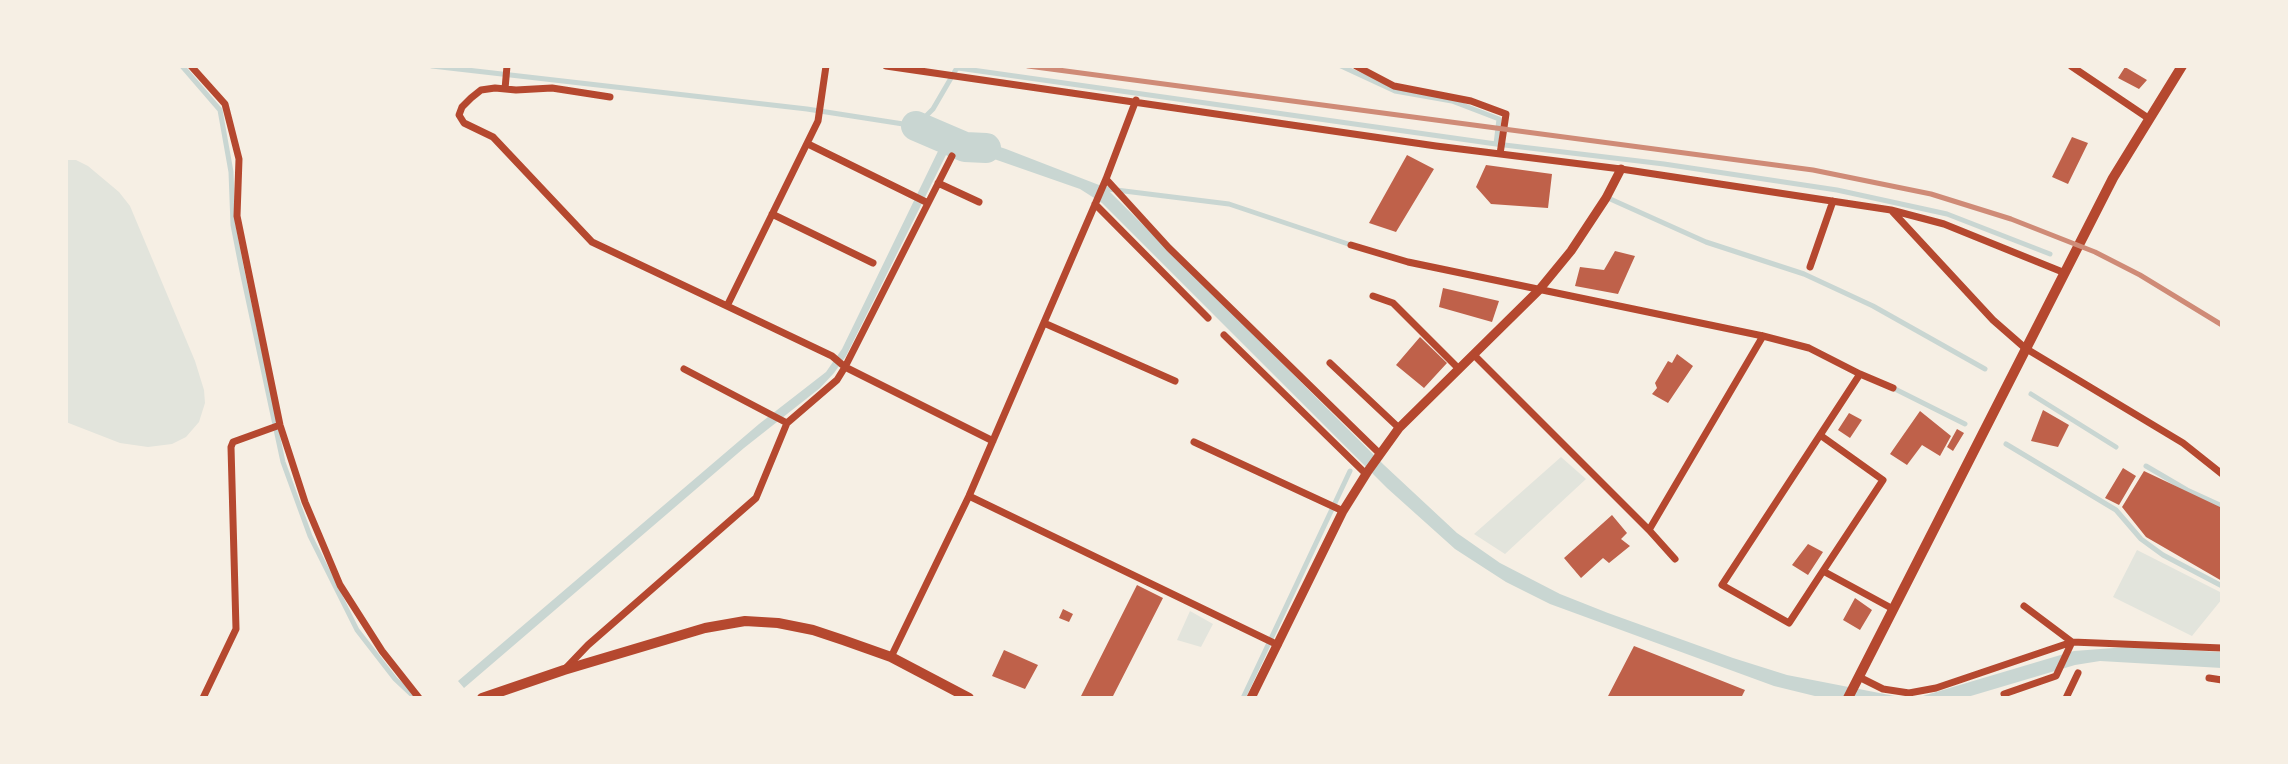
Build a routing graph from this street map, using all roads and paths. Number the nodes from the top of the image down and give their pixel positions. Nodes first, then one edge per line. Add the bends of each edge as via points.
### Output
1 (191, 66) edge
2 (507, 66) edge
3 (826, 66) edge
4 (886, 66) edge
5 (1356, 66) edge
6 (2071, 66) edge
7 (2182, 66) edge
8 (505, 85) junction
9 (610, 97) dead end
10 (1136, 100) junction
11 (2148, 118) junction
12 (808, 144) junction
13 (1501, 148) junction
14 (952, 156) dead end
15 (1621, 169) junction
16 (1104, 182) junction
17 (938, 183) junction
18 (1833, 201) junction
19 (927, 202) junction
20 (979, 202) dead end
21 (1096, 202) junction
22 (1891, 210) junction
23 (772, 214) junction
24 (1351, 245) dead end
25 (873, 263) dead end
26 (1810, 267) dead end
27 (2065, 273) junction
28 (1539, 290) junction
29 (1373, 296) dead end
30 (727, 306) junction
31 (1208, 318) dead end
32 (1044, 323) junction
33 (1224, 335) dead end
34 (1763, 336) junction
35 (2025, 348) junction
36 (1474, 355) junction
37 (1330, 363) dead end
38 (844, 366) junction
39 (684, 369) dead end
40 (1459, 369) junction
41 (1860, 374) junction
42 (1175, 381) dead end
43 (1893, 388) dead end
44 (786, 422) junction
45 (276, 427) junction
46 (1399, 428) junction
47 (1820, 435) junction
48 (993, 441) junction
49 (1194, 442) dead end
50 (1379, 455) junction
51 (1367, 473) junction
52 (2222, 474) edge
53 (969, 496) junction
54 (1343, 511) junction
55 (1649, 530) junction
56 (1675, 559) dead end
57 (1823, 571) junction
58 (2024, 606) dead end
59 (1893, 609) junction
60 (1278, 645) junction
61 (2070, 646) junction
62 (2222, 648) edge
63 (891, 657) junction
64 (564, 670) junction
65 (2078, 673) dead end
66 (2209, 678) dead end
67 (2222, 680) edge
68 (1857, 682) junction
69 (2004, 694) dead end
70 (203, 698) edge
71 (419, 698) edge
72 (482, 698) edge
73 (969, 698) edge
74 (1251, 698) edge
75 (1848, 698) edge
76 (2066, 698) edge

1 - 45 street via 225,104 239,159 237,216
2 - 8 street
3 - 12 street via 818,121
4 - 10 street
5 - 13 street via 1394,86 1471,101 1506,114
6 - 11 street
7 - 11 main road
8 - 9 street
8 - 30 street via 471,98 459,115 464,123 493,137 592,242
10 - 13 street
10 - 16 street
11 - 27 main road
12 - 19 street
12 - 23 street
13 - 15 street
14 - 17 street
15 - 18 street
15 - 28 street via 1571,251
16 - 21 street
16 - 50 street
17 - 19 street
17 - 20 street
18 - 22 street
18 - 26 street
19 - 38 street
21 - 31 street
21 - 32 street
22 - 27 street via 1944,224
22 - 35 street
23 - 25 street
23 - 30 street
24 - 28 street
27 - 35 main road
28 - 34 street
28 - 36 street
29 - 40 street via 1393,303
30 - 38 street
32 - 42 street
32 - 48 street
33 - 51 street
34 - 41 street via 1809,348
34 - 55 street
35 - 52 street via 2183,443
35 - 59 main road
36 - 40 street
36 - 55 street
37 - 46 street
38 - 44 street via 837,380
38 - 48 street
39 - 44 street
40 - 46 street
41 - 43 street
41 - 47 street
44 - 64 street via 756,498
45 - 70 street via 231,447 236,629
45 - 71 street via 340,585
46 - 50 street
47 - 57 street via 1883,480
47 - 57 street via 1722,585 1789,623
48 - 53 street
49 - 54 street
50 - 51 street
51 - 54 street
53 - 60 street
53 - 63 street
54 - 60 street
55 - 56 street
57 - 59 street
58 - 61 street
59 - 68 main road
60 - 74 street
61 - 62 street
61 - 68 street via 1909,693
61 - 69 street via 2056,676
63 - 64 main road via 813,630 745,621
63 - 73 main road
64 - 72 main road
65 - 76 street
66 - 67 street
68 - 75 main road

